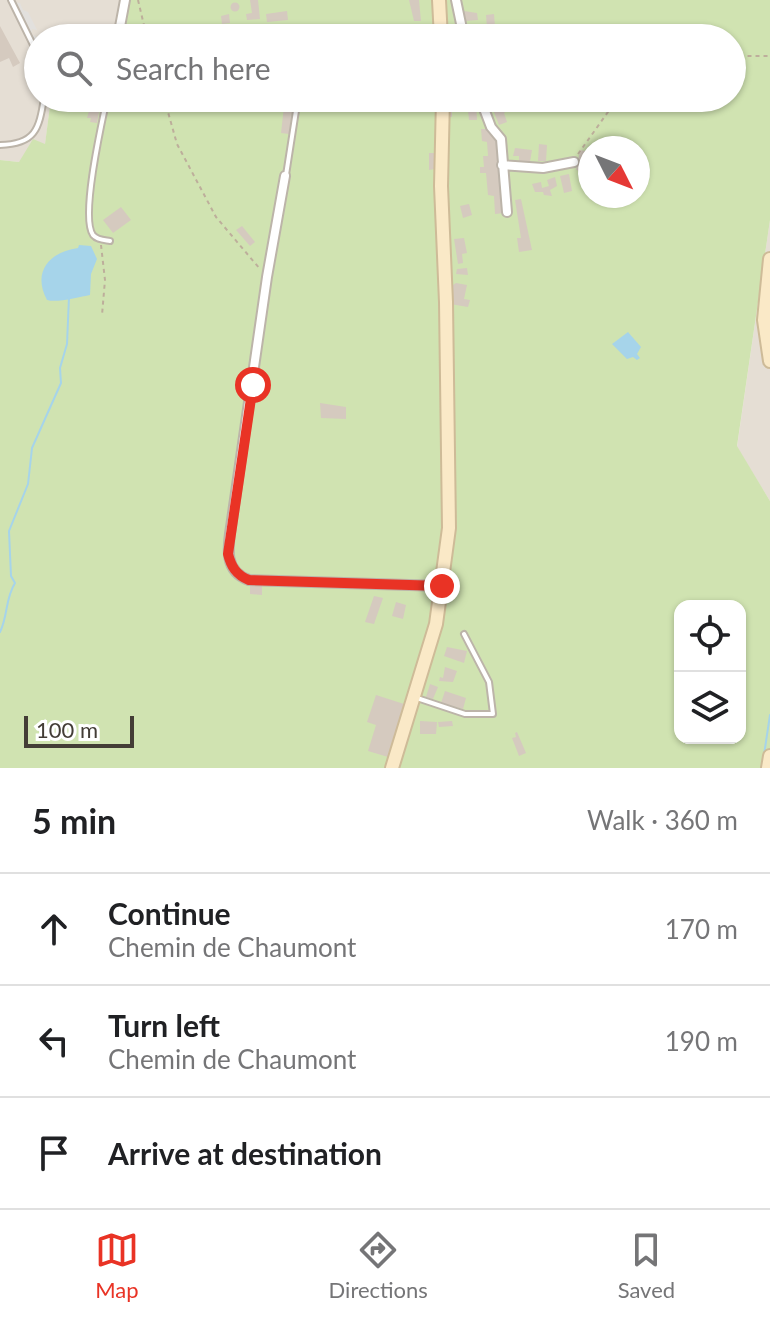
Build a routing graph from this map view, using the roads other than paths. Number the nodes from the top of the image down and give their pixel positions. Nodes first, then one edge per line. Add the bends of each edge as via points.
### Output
1 (11, 0) edge
2 (125, 0) edge
3 (455, 1) edge
4 (441, 2) edge
5 (120, 24) edge
6 (441, 24) edge
7 (461, 24) edge
8 (24, 26) edge
9 (42, 112) edge
10 (104, 112) edge
11 (296, 112) edge
12 (443, 112) edge
13 (485, 112) edge
14 (0, 145) edge
15 (574, 162) road end
16 (502, 165) junction
17 (285, 176) joint
18 (507, 212) dead end
19 (110, 241) dead end
20 (770, 259) edge
21 (770, 361) edge
22 (442, 586) junction
23 (464, 634) dead end
24 (415, 698) junction
25 (770, 756) edge
26 (392, 768) edge
27 (768, 768) edge

1 - 8 lane
2 - 5 street
3 - 7 street
4 - 6 street
9 - 14 lane via 24,143
10 - 19 lane via 88,222 93,236
11 - 17 lane
12 - 22 street via 449,528
13 - 16 street via 501,139
15 - 16 street via 543,168
16 - 18 street
17 - 22 street via 231,531 231,567 249,580
20 - 21 street via 764,320
22 - 24 street
23 - 24 lane via 489,682 493,714 465,714
24 - 26 street
25 - 27 street

